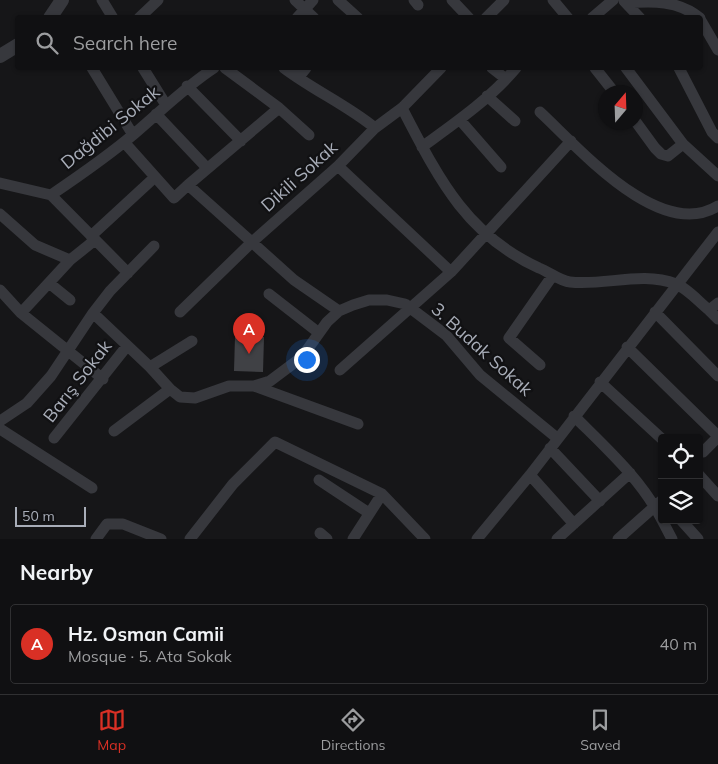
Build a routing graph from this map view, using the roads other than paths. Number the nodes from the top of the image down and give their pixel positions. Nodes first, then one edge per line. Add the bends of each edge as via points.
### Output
1 (102, 0) edge
2 (158, 0) edge
3 (295, 0) edge
4 (313, 0) edge
5 (338, 0) edge
6 (452, 0) edge
7 (504, 0) edge
8 (553, 0) edge
9 (613, 0) edge
10 (625, 2) edge
11 (301, 14) edge
12 (111, 15) edge
13 (142, 15) edge
14 (355, 15) edge
15 (466, 15) edge
16 (489, 15) edge
17 (563, 15) edge
18 (596, 15) edge
19 (637, 15) edge
20 (696, 15) edge
21 (703, 23) edge
22 (15, 48) edge
23 (718, 50) edge
24 (0, 56) edge
25 (93, 70) edge
26 (144, 70) edge
27 (211, 70) edge
28 (228, 70) edge
29 (287, 70) edge
30 (304, 70) edge
31 (439, 70) edge
32 (495, 70) edge
33 (514, 70) edge
34 (597, 70) edge
35 (628, 70) edge
36 (680, 70) edge
37 (298, 78) junction
38 (506, 79) junction
39 (608, 85) edge
40 (187, 86) junction
41 (487, 96) junction
42 (166, 105) junction
43 (279, 108) junction
44 (402, 108) junction
45 (540, 112) dead end
46 (156, 114) junction
47 (460, 120) junction
48 (515, 121) dead end
49 (375, 128) junction
50 (642, 130) edge
51 (309, 135) dead end
52 (129, 138) junction
53 (718, 138) edge
54 (240, 141) junction
55 (571, 141) junction
56 (683, 144) junction
57 (422, 147) junction
58 (338, 166) junction
59 (501, 167) dead end
60 (207, 168) junction
61 (718, 176) edge
62 (155, 177) junction
63 (0, 183) edge
64 (188, 185) junction
65 (51, 195) junction
66 (718, 206) edge
67 (0, 214) edge
68 (718, 233) edge
69 (486, 235) junction
70 (93, 238) junction
71 (251, 243) junction
72 (154, 246) dead end
73 (70, 260) junction
74 (128, 272) junction
75 (451, 272) junction
76 (553, 275) junction
77 (49, 283) junction
78 (677, 284) junction
79 (0, 290) edge
80 (269, 294) dead end
81 (70, 300) dead end
82 (408, 306) junction
83 (713, 307) edge
84 (21, 312) junction
85 (180, 312) dead end
86 (339, 312) junction
87 (655, 312) junction
88 (92, 313) junction
89 (718, 319) edge
90 (319, 333) junction
91 (192, 341) dead end
92 (127, 346) junction
93 (627, 347) junction
94 (67, 350) junction
95 (540, 365) dead end
96 (150, 367) junction
97 (340, 370) dead end
98 (718, 376) edge
99 (103, 379) junction
100 (600, 382) junction
101 (254, 386) junction
102 (170, 389) junction
103 (574, 416) junction
104 (0, 421) edge
105 (358, 424) dead end
106 (0, 429) edge
107 (114, 431) dead end
108 (658, 435) edge
109 (718, 436) edge
110 (54, 438) dead end
111 (557, 438) junction
112 (550, 448) junction
113 (704, 452) dead end
114 (630, 473) junction
115 (530, 475) junction
116 (703, 479) edge
117 (319, 480) dead end
118 (92, 488) dead end
119 (382, 494) junction
120 (718, 496) edge
121 (600, 501) junction
122 (658, 503) edge
123 (658, 507) edge
124 (369, 514) junction
125 (574, 524) junction
126 (664, 524) edge
127 (685, 524) edge
128 (135, 534) edge
129 (561, 538) edge
130 (96, 539) edge
131 (161, 539) edge
132 (190, 539) edge
133 (353, 539) edge
134 (425, 539) edge
135 (477, 539) edge
136 (618, 539) edge
137 (672, 539) edge
138 (698, 539) edge

1 - 12 street
2 - 13 street
3 - 11 street
4 - 11 street
5 - 14 street
6 - 15 street
7 - 16 street
8 - 17 street
9 - 18 street
10 - 19 street
10 - 20 street via 673,4
21 - 23 street
22 - 24 street
25 - 52 street
26 - 42 street
27 - 40 street, Dağdibi Sokak
28 - 43 street
29 - 37 street
30 - 37 street
31 - 44 street, Dikili Sokak
32 - 38 street
33 - 38 street
34 - 39 street
35 - 56 street
36 - 53 street
37 - 49 street via 357,113
38 - 41 street
40 - 42 street, Dağdibi Sokak
40 - 54 street
41 - 47 street
41 - 48 street
42 - 46 street, Dağdibi Sokak
43 - 51 street
43 - 54 street
44 - 49 street, Dikili Sokak
44 - 57 street
45 - 55 street
46 - 52 street, Dağdibi Sokak
46 - 60 street
47 - 57 street
47 - 59 street
49 - 58 street, Dikili Sokak
50 - 56 street via 661,154 668,156
52 - 62 street
52 - 65 street, Dağdibi Sokak
54 - 60 street
55 - 66 street via 640,199 670,212 690,214
55 - 69 street
56 - 61 street
57 - 69 street via 463,212
58 - 71 street, Dikili Sokak
58 - 75 street
60 - 64 street
62 - 64 street via 174,198
62 - 70 street
63 - 65 street
64 - 71 street
65 - 70 street
67 - 73 street via 35,244
68 - 78 street
69 - 75 street
69 - 76 street
70 - 73 street
70 - 74 street
71 - 85 street, Dikili Sokak
71 - 86 street via 294,280
72 - 74 street
73 - 77 street
74 - 88 street
75 - 82 street
76 - 78 street via 569,282 647,278
76 - 95 street via 509,338
77 - 81 street
77 - 84 street
78 - 83 street
78 - 87 street
79 - 84 street
80 - 90 street
82 - 86 street via 388,300 369,300
82 - 97 street
82 - 111 street, 3. Budak Sokak via 446,336 480,375
83 - 89 street
84 - 94 street
86 - 90 street
87 - 93 street
87 - 98 street
88 - 92 street
88 - 94 street
90 - 101 street via 302,357 270,381
91 - 96 street
92 - 96 street
92 - 99 street, Barış Sokak
93 - 100 street
93 - 109 street
94 - 99 street
94 - 104 street via 51,376 27,403
96 - 102 street
99 - 110 street, Barış Sokak
100 - 103 street
100 - 108 street
101 - 102 street via 229,386 196,398 180,397
101 - 105 street
102 - 107 street
103 - 111 street
103 - 114 street
106 - 118 street
109 - 113 street
111 - 112 street
112 - 115 street
112 - 121 street
114 - 121 street
114 - 122 street
115 - 125 street
115 - 135 street
116 - 120 street
117 - 124 street
119 - 124 street
119 - 132 street via 275,442 233,484
119 - 134 street
121 - 125 street
123 - 136 street
124 - 133 street
125 - 129 street
126 - 137 street
127 - 138 street
128 - 130 street via 123,524 107,524
128 - 131 street

